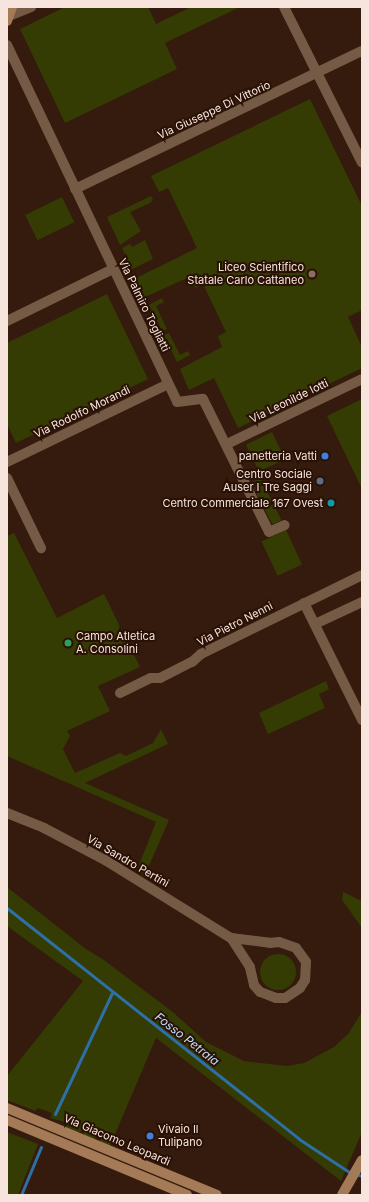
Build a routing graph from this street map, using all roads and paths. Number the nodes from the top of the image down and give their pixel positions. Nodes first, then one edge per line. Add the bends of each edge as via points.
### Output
1 (31, 7) edge
2 (284, 7) edge
3 (10, 15) edge
4 (7, 45) edge
5 (362, 51) edge
6 (317, 74) junction
7 (362, 163) edge
8 (75, 189) junction
9 (113, 269) junction
10 (7, 321) edge
11 (362, 380) edge
12 (168, 384) junction
13 (227, 444) junction
14 (7, 462) edge
15 (7, 478) edge
16 (285, 525) dead end
17 (41, 548) dead end
18 (362, 575) edge
19 (362, 602) edge
20 (304, 603) junction
21 (315, 624) junction
22 (120, 693) dead end
23 (362, 720) edge
24 (7, 813) edge
25 (231, 938) junction
26 (7, 1108) edge
27 (7, 1120) edge
28 (362, 1160) edge
29 (348, 1185) junction
30 (187, 1195) edge
31 (217, 1195) edge
32 (336, 1195) edge
33 (342, 1195) edge

1 - 3 street
2 - 6 street
4 - 8 street, Via Palmiro Togliatti
5 - 6 street, Via Giuseppe Di Vittorio
6 - 7 street
6 - 8 street, Via Giuseppe Di Vittorio
8 - 9 street, Via Palmiro Togliatti
9 - 10 street
9 - 12 street, Via Palmiro Togliatti
11 - 13 street, Via Leonilde Iotti
12 - 13 street, Via Palmiro Togliatti via 177,402 203,399
12 - 14 street, Via Rodolfo Morandi
13 - 16 street, Via Palmiro Togliatti via 269,532
15 - 17 street
18 - 20 street, Via Pietro Nenni
19 - 21 street
20 - 21 street
20 - 22 street, Via Pietro Nenni via 200,654 192,662 160,678 151,678
21 - 23 street
24 - 25 street, Via Sandro Pertini via 44,828 105,860
25 - 25 street, Via Sandro Pertini via 250,967 254,985 260,992 281,998 294,994 300,988 305,980 306,962 296,948 279,942
26 - 31 main road, Via Giacomo Leopardi
27 - 30 main road
28 - 29 main road
29 - 32 main road
29 - 33 main road

